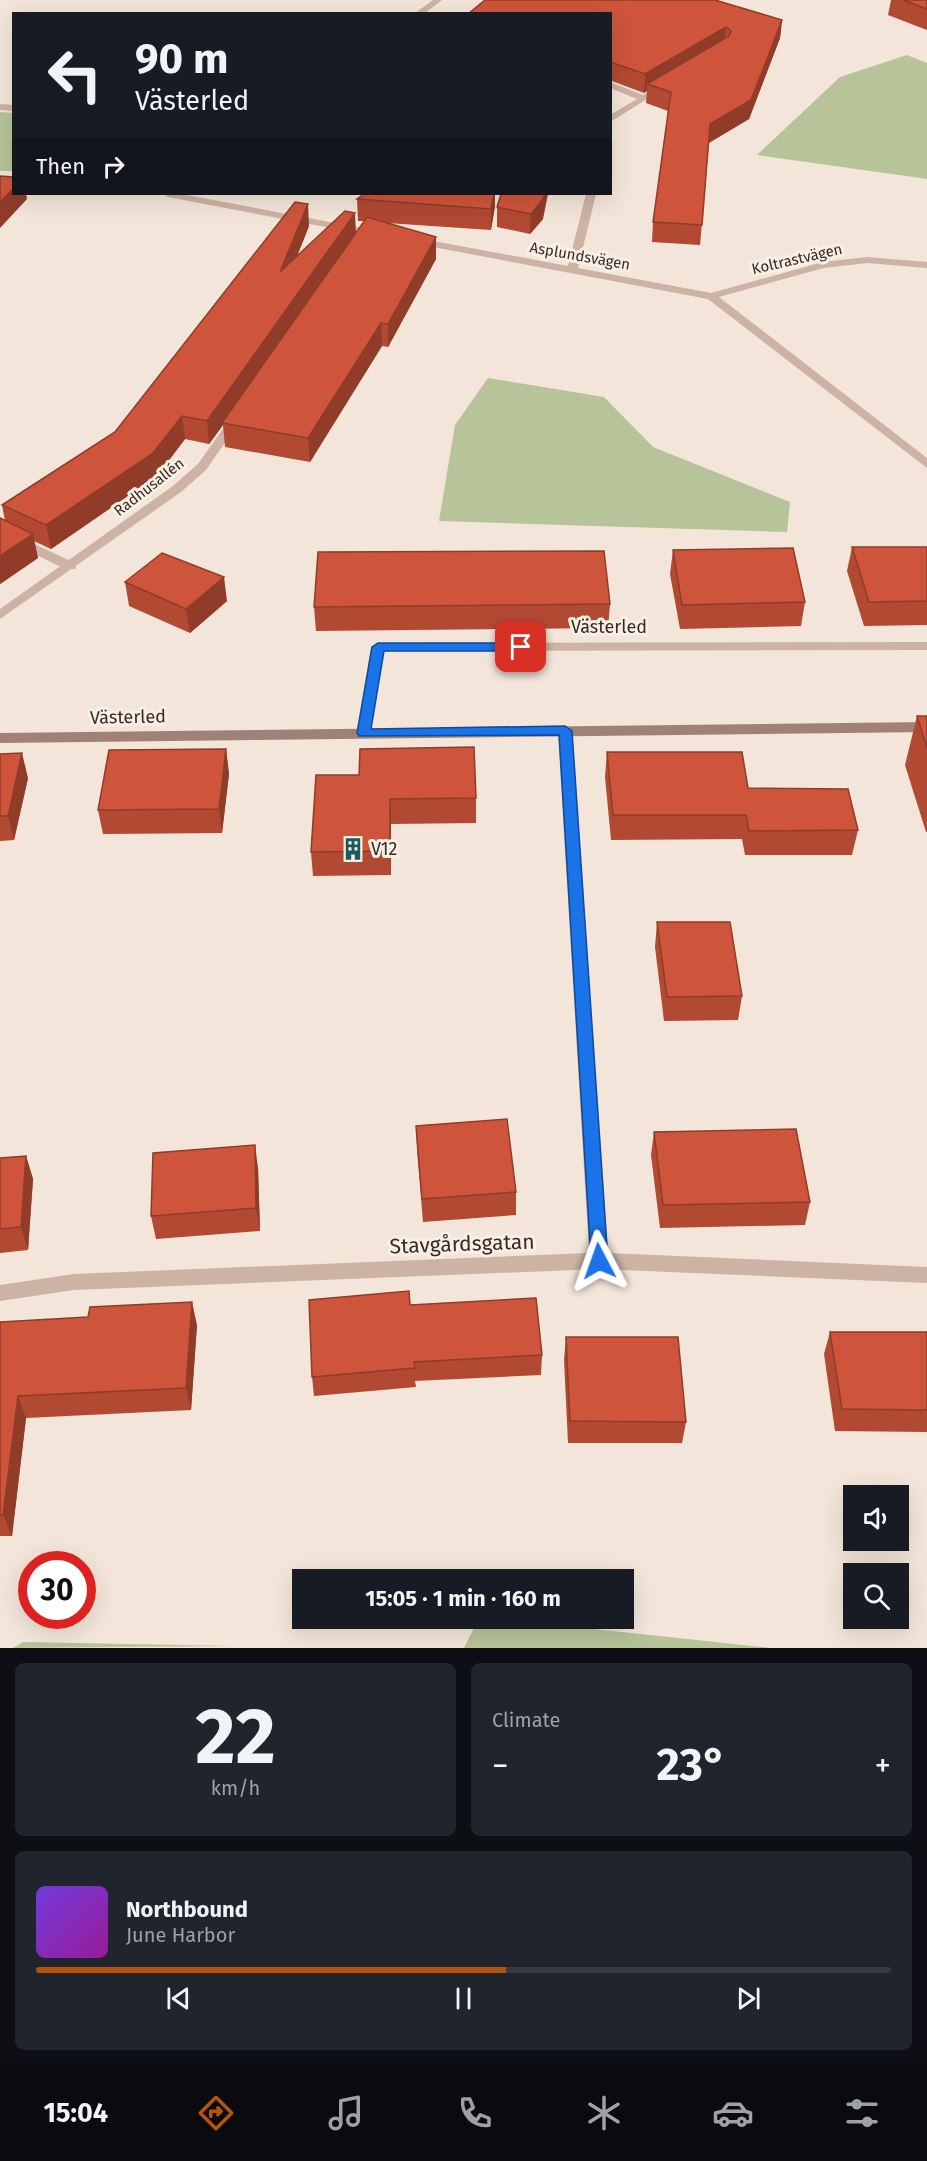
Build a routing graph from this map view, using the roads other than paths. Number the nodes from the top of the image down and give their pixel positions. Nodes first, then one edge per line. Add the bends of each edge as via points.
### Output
1 (438, 0) edge
2 (421, 12) edge
3 (674, 80) edge
4 (612, 86) edge
5 (644, 98) junction
6 (612, 118) edge
7 (179, 195) edge
8 (591, 195) edge
9 (927, 265) edge
10 (572, 271) junction
11 (711, 296) junction
12 (243, 408) edge
13 (927, 464) edge
14 (0, 532) edge
15 (70, 566) junction
16 (0, 615) edge
17 (927, 646) edge
18 (927, 726) edge
19 (565, 731) junction
20 (364, 733) junction
21 (0, 738) edge
22 (599, 1261) junction
23 (927, 1275) edge
24 (0, 1293) edge

1 - 2 street
3 - 5 street
4 - 5 street
5 - 6 street
7 - 10 street, Asplundsvägen via 362,236 394,237
8 - 10 street
9 - 11 street, Koltrastvägen via 867,260 823,265
10 - 11 street, Asplundsvägen
11 - 13 street, Asplundsvägen
12 - 15 street, Radhusallén via 202,467
14 - 15 street
15 - 16 street, Radhusallén
17 - 20 street, Västerled via 378,647
18 - 19 street, Västerled
19 - 20 street, Västerled
19 - 22 street
20 - 21 street, Västerled
22 - 23 street, Stavgårdsgatan
22 - 24 street, Stavgårdsgatan via 74,1282

